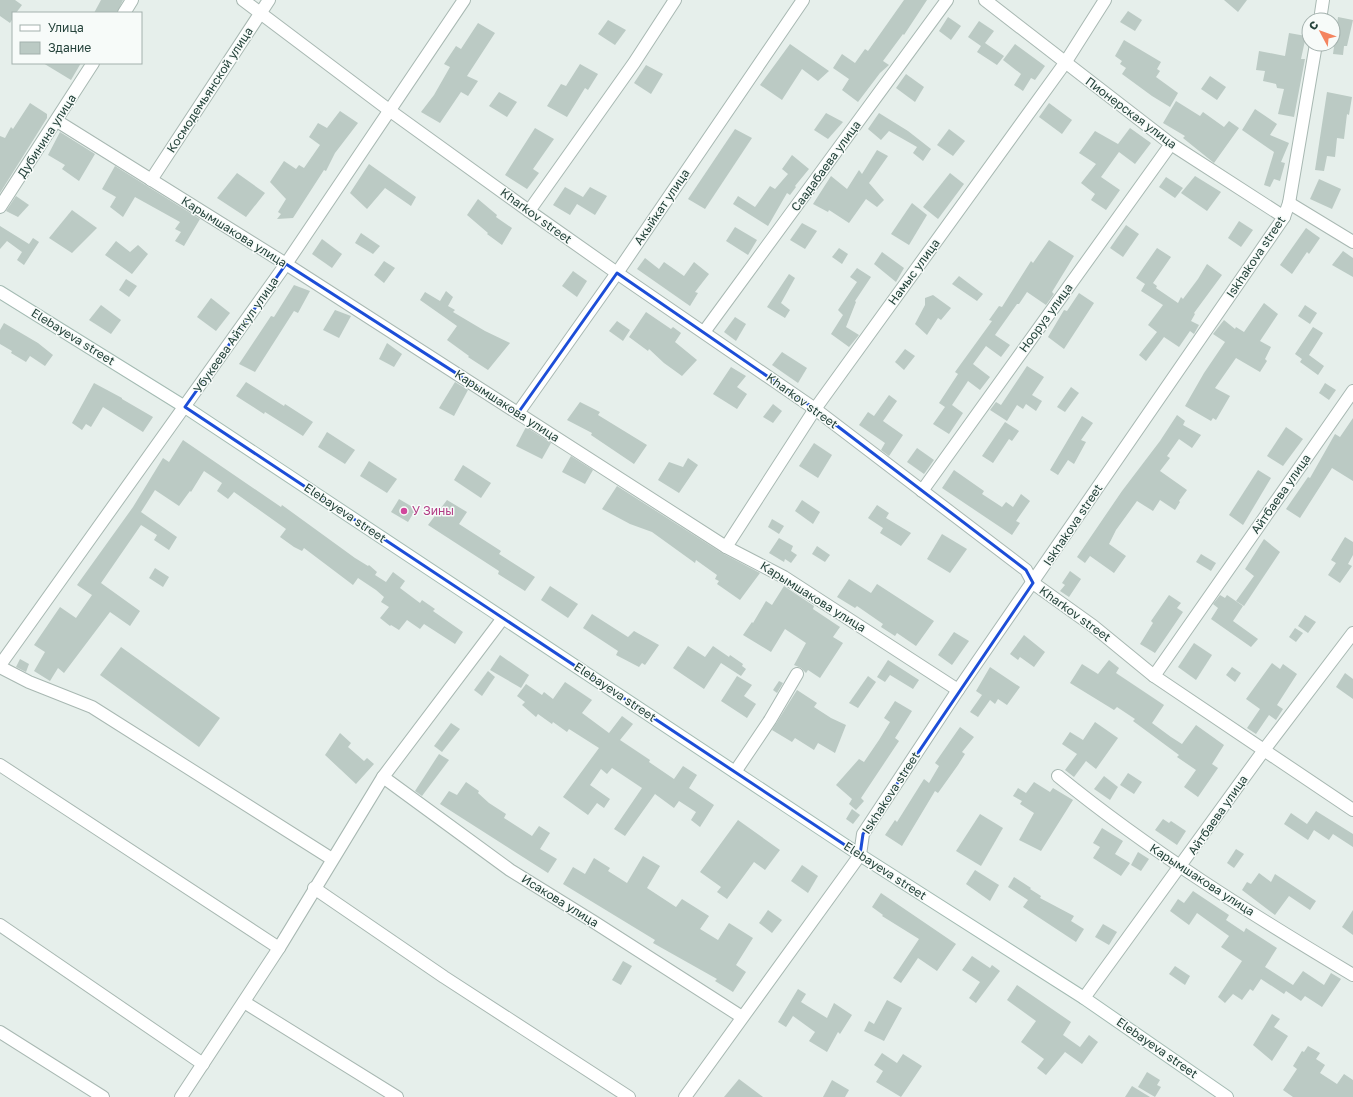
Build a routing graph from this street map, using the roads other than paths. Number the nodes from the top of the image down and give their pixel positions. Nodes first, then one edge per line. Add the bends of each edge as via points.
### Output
1 (132, 0) edge
2 (243, 0) edge
3 (269, 0) edge
4 (464, 0) edge
5 (675, 0) edge
6 (803, 0) edge
7 (947, 0) edge
8 (985, 0) edge
9 (1105, 0) edge
10 (1323, 0) edge
11 (125, 12) edge
12 (1321, 12) edge
13 (260, 13) junction
14 (1315, 52) edge
15 (1065, 63) junction
16 (92, 64) edge
17 (389, 110) junction
18 (57, 121) junction
19 (1171, 144) junction
20 (151, 180) junction
21 (1289, 203) junction
22 (0, 208) edge
23 (529, 211) junction
24 (1284, 217) junction
25 (1353, 242) edge
26 (286, 264) junction
27 (617, 273) junction
28 (0, 292) edge
29 (704, 332) junction
30 (1353, 392) edge
31 (185, 407) junction
32 (815, 409) junction
33 (518, 413) junction
34 (922, 491) junction
35 (726, 547) junction
36 (1033, 583) junction
37 (503, 618) junction
38 (1353, 633) edge
39 (0, 666) edge
40 (797, 674) dead end
41 (1154, 676) junction
42 (958, 690) junction
43 (1264, 750) junction
44 (0, 765) edge
45 (735, 772) junction
46 (1058, 776) dead end
47 (383, 777) junction
48 (1353, 810) edge
49 (860, 855) junction
50 (332, 859) junction
51 (1181, 867) junction
52 (314, 888) junction
53 (0, 925) edge
54 (279, 948) junction
55 (1353, 975) edge
56 (1084, 998) junction
57 (244, 1002) junction
58 (742, 1017) junction
59 (0, 1032) edge
60 (203, 1064) junction
61 (103, 1097) edge
62 (181, 1097) edge
63 (398, 1097) edge
64 (629, 1097) edge
65 (685, 1097) edge
66 (1227, 1097) edge

1 - 11 street
2 - 13 street, Kharkov street
3 - 13 street, Космодемьянской улица
4 - 17 street, Убукеева Айткул улица
5 - 23 street via 634,63
6 - 27 street, Акыйкат улица
7 - 29 street, Саадабаева улица
8 - 15 street, Пионерская улица
9 - 15 street, Намыс улица
10 - 12 street
13 - 17 street, Kharkov street
13 - 20 street, Космодемьянской улица
14 - 21 street, Iskhakova street
15 - 19 street, Пионерская улица
15 - 32 street, Намыс улица
16 - 18 street, Дубинина улица
17 - 23 street, Kharkov street
17 - 26 street, Убукеева Айткул улица
18 - 20 street, Карымшакова улица
18 - 22 street, Дубинина улица
19 - 24 street, Пионерская улица
19 - 34 street, Нооруз улица
20 - 26 street, Карымшакова улица
21 - 24 street, Iskhakova street
21 - 25 street
23 - 27 street, Kharkov street
24 - 36 street, Iskhakova street
26 - 31 street, Убукеева Айткул улица
26 - 33 street, Карымшакова улица
27 - 29 street, Kharkov street
27 - 33 street, Акыйкат улица
28 - 31 street, Elebayeva street
29 - 32 street, Kharkov street
30 - 41 street, Айтбаева улица
31 - 37 street, Elebayeva street
31 - 39 street, Убукеева Айткул улица
32 - 34 street, Kharkov street
32 - 35 street, Намыс улица
33 - 35 street, Карымшакова улица
34 - 36 street, Kharkov street via 1026,570
35 - 42 street, Карымшакова улица via 784,577
36 - 41 street, Kharkov street via 1093,626
36 - 42 street, Iskhakova street
37 - 45 street, Elebayeva street
37 - 47 street
38 - 43 street, Айтбаева улица
39 - 50 street via 29,682 92,707
40 - 45 street
41 - 43 street, Kharkov street
42 - 49 street, Iskhakova street via 863,834
43 - 48 street, Kharkov street
43 - 51 street, Айтбаева улица
44 - 54 street
45 - 49 street, Elebayeva street
46 - 51 street, Карымшакова улица via 1105,814
47 - 50 street
47 - 58 street, Исакова улица via 510,870
49 - 56 street, Elebayeva street
49 - 58 street, Iskhakova street
50 - 52 street
51 - 55 street, Карымшакова улица
51 - 56 street, Айтбаева улица
52 - 54 street
52 - 64 street via 444,977
53 - 60 street
54 - 57 street
56 - 66 street, Elebayeva street
57 - 60 street
57 - 63 street
58 - 65 street, Iskhakova street
59 - 61 street
60 - 62 street

